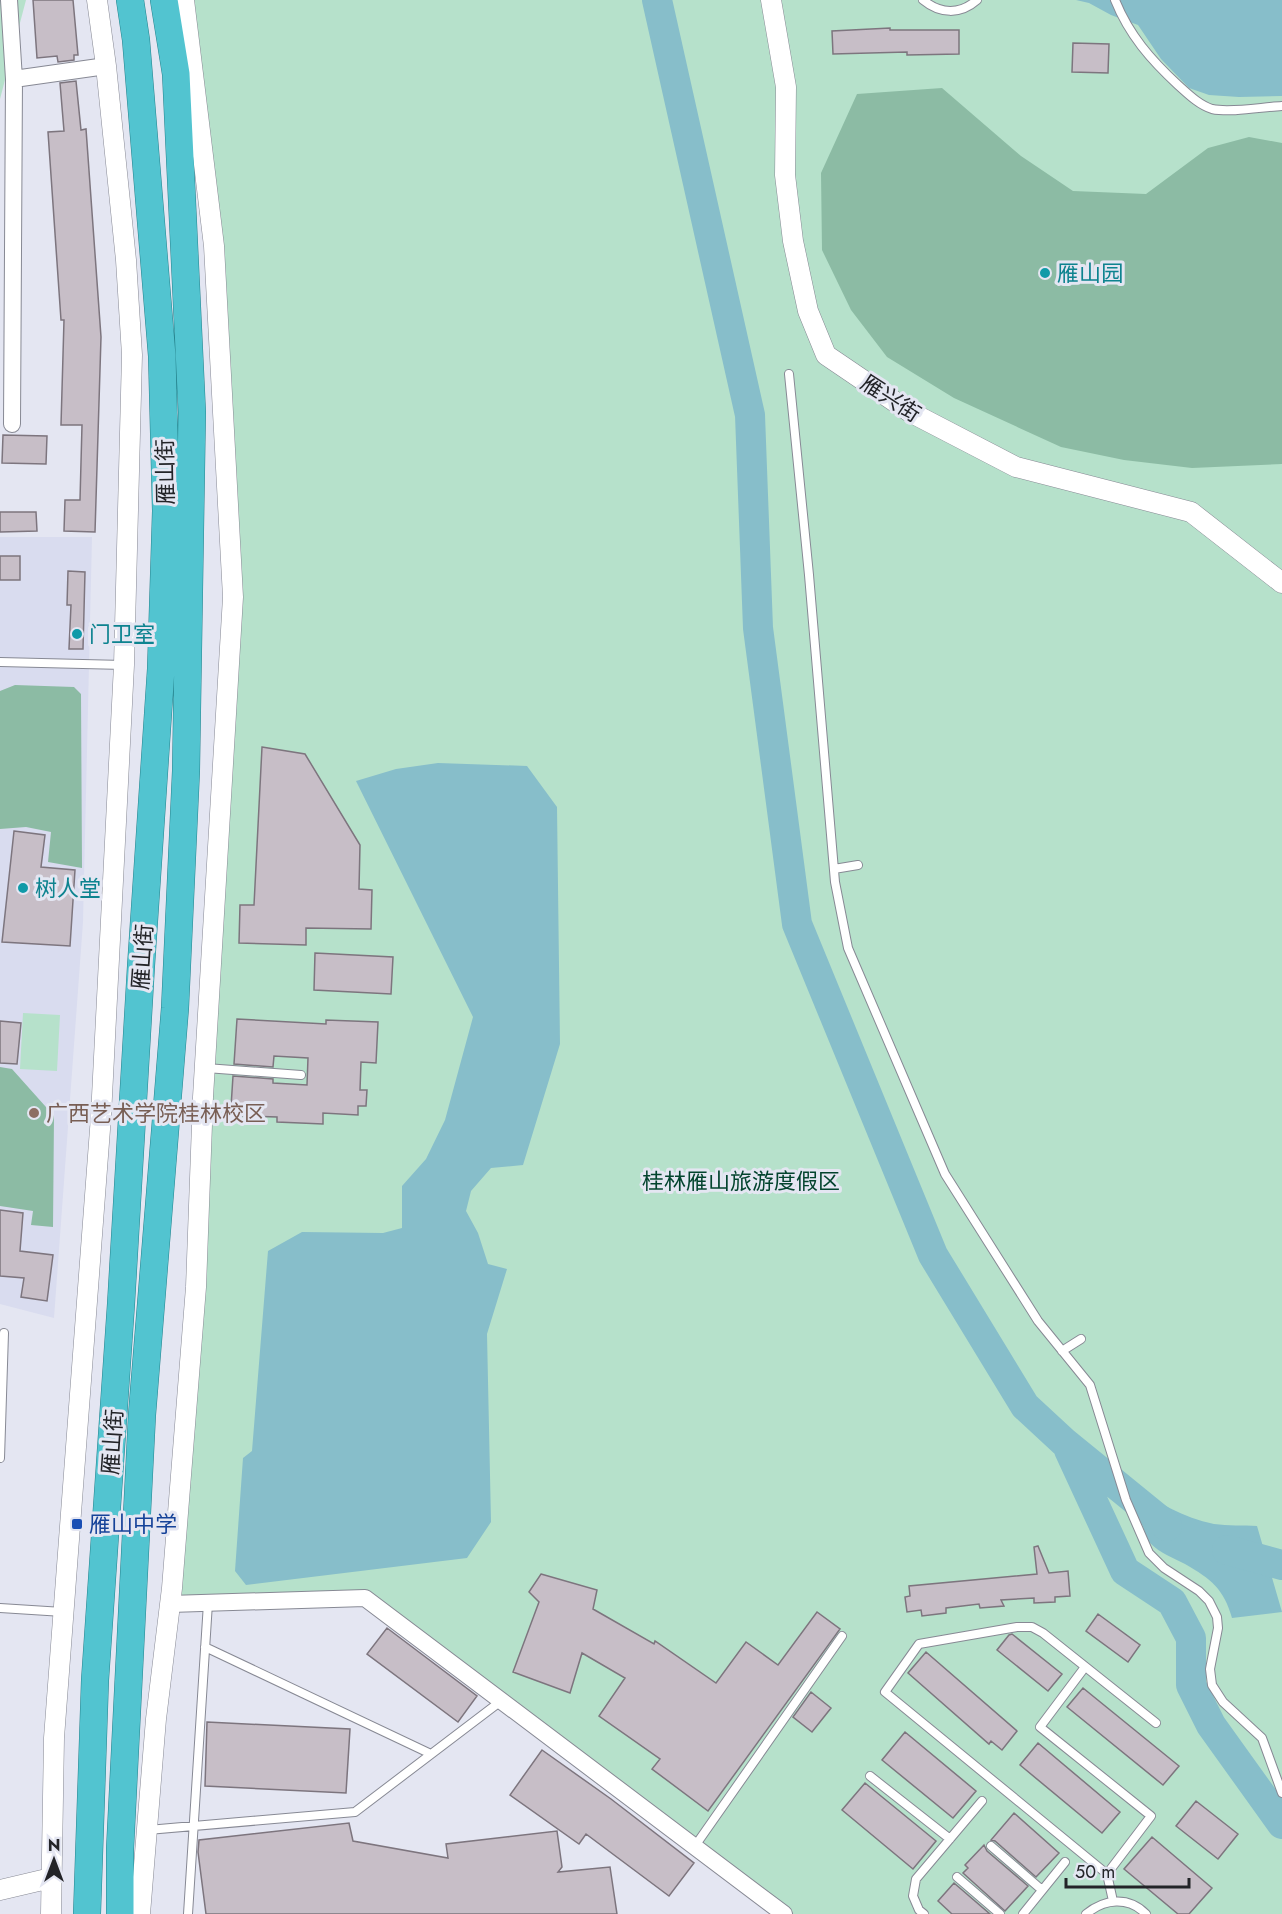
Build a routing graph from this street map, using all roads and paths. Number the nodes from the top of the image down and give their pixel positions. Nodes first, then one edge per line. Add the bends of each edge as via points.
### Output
1 (9, 0) edge
2 (97, 0) edge
3 (130, 0) edge
4 (164, 0) edge
5 (184, 0) edge
6 (771, 0) edge
7 (923, 0) edge
8 (977, 0) edge
9 (1115, 0) edge
10 (106, 66) junction
11 (14, 79) junction
12 (1282, 106) edge
13 (789, 374) dead end
14 (12, 424) dead end
15 (1282, 583) edge
16 (0, 662) edge
17 (124, 665) junction
18 (858, 866) dead end
19 (834, 869) junction
20 (205, 1068) junction
21 (301, 1075) dead end
22 (4, 1333) dead end
23 (1081, 1339) dead end
24 (1062, 1351) junction
25 (0, 1458) edge
26 (208, 1603) junction
27 (170, 1604) junction
28 (0, 1608) edge
29 (63, 1612) junction
30 (842, 1636) dead end
31 (205, 1647) junction
32 (1085, 1667) junction
33 (501, 1701) junction
34 (1156, 1723) dead end
35 (431, 1754) junction
36 (870, 1776) dead end
37 (1282, 1793) edge
38 (982, 1801) dead end
39 (193, 1826) junction
40 (147, 1830) junction
41 (950, 1839) junction
42 (695, 1846) junction
43 (991, 1846) dead end
44 (1065, 1862) dead end
45 (1107, 1874) junction
46 (957, 1877) dead end
47 (51, 1878) junction
48 (0, 1890) edge
49 (1042, 1890) junction
50 (1113, 1901) junction
51 (51, 1914) edge
52 (87, 1914) edge
53 (120, 1914) edge
54 (140, 1914) edge
55 (188, 1914) edge
56 (784, 1914) edge
57 (924, 1914) edge
58 (1000, 1914) edge
59 (1023, 1914) edge
60 (1086, 1914) edge
61 (1146, 1914) edge

1 - 11 street
2 - 10 street
3 - 52 highway, 雁山街 via 162,356 166,511 162,669 95,1680
4 - 53 highway, 雁山街 via 176,74 192,412 186,759 175,1008 141,1426
5 - 20 street via 214,246 232,597
6 - 15 street, 雁兴街 via 786,87 785,175 793,241 808,311 826,355 910,412 1016,467 1191,512
7 - 8 lane via 934,8 959,11
9 - 12 lane via 1140,46 1200,103 1214,109
10 - 11 street
10 - 17 street via 132,355
11 - 14 street
13 - 19 lane
16 - 17 lane
17 - 29 street via 101,1116
18 - 19 lane
19 - 24 lane via 848,948 945,1174 1038,1321
20 - 21 lane
20 - 27 street via 196,1287
22 - 25 lane
23 - 24 lane
24 - 37 lane via 1090,1385 1126,1500 1149,1553 1199,1591 1217,1617 1210,1669 1212,1685 1223,1702 1262,1738
26 - 27 street
26 - 31 lane
26 - 33 street via 365,1598
27 - 40 street
28 - 29 lane
29 - 47 street via 54,1738
30 - 42 lane
31 - 35 lane
31 - 39 lane
32 - 34 lane
32 - 45 lane via 1040,1727 1151,1816
32 - 45 lane via 1036,1629 1017,1627 919,1644 885,1692
33 - 35 lane
33 - 42 street
35 - 39 lane via 355,1812
36 - 41 lane
38 - 41 lane
39 - 40 lane
39 - 55 lane
40 - 54 street
41 - 57 lane via 916,1879 913,1896
42 - 56 street
43 - 49 lane
44 - 49 lane
45 - 50 lane
46 - 58 lane
47 - 48 street
47 - 51 street
49 - 59 lane
50 - 60 lane via 1095,1906
50 - 61 lane via 1131,1904

